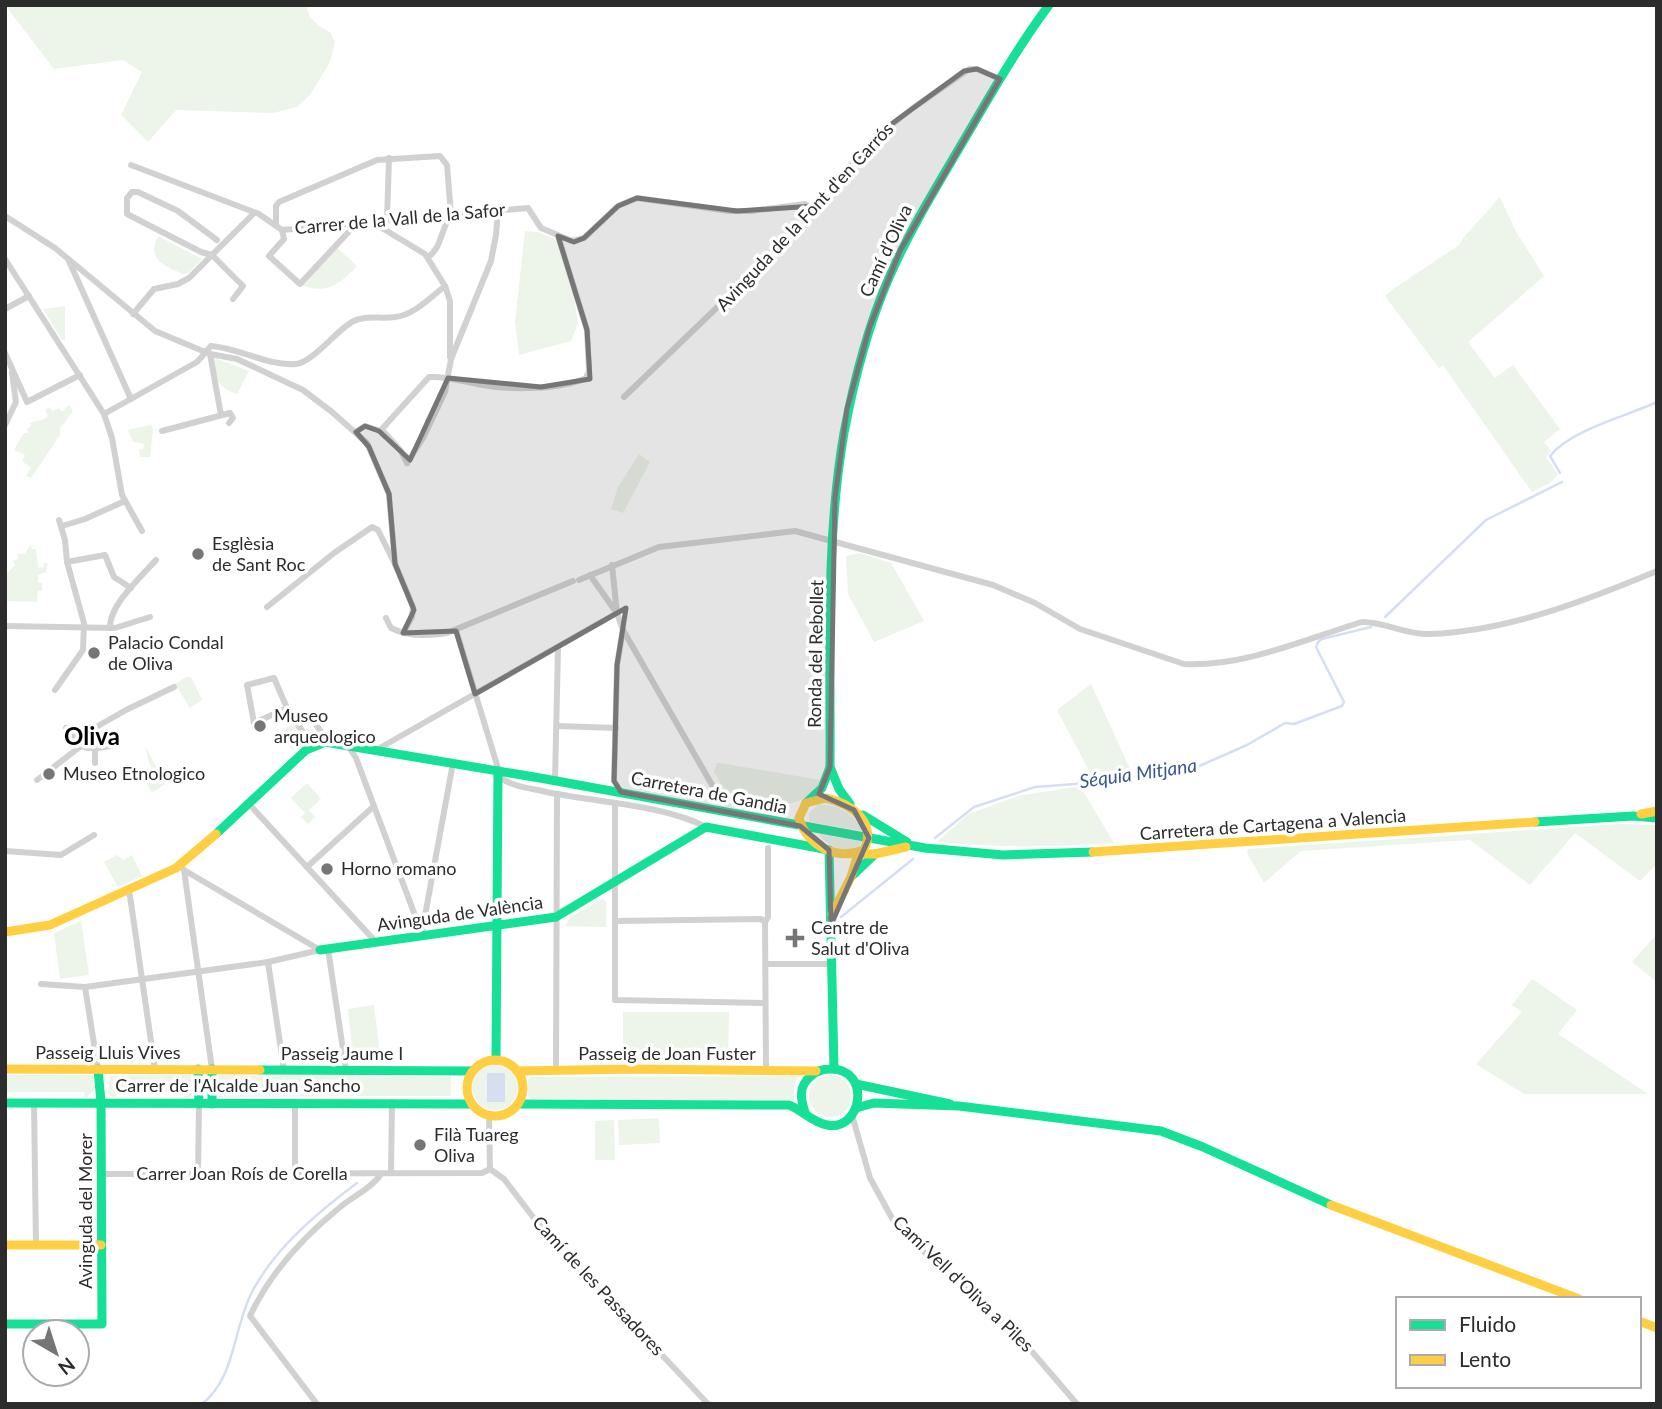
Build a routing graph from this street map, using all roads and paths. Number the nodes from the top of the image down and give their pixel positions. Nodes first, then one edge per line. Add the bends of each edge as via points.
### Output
1 (1049, 5) edge
2 (1000, 79) junction
3 (389, 158) junction
4 (131, 165) dead end
5 (813, 209) junction
6 (498, 210) junction
7 (254, 212) junction
8 (5, 215) edge
9 (451, 215) junction
10 (396, 219) junction
11 (387, 220) junction
12 (376, 222) junction
13 (356, 224) junction
14 (279, 228) junction
15 (392, 233) junction
16 (558, 236) junction
17 (217, 240) dead end
18 (212, 255) junction
19 (428, 257) junction
20 (67, 258) junction
21 (5, 259) edge
22 (445, 286) junction
23 (29, 296) junction
24 (233, 299) dead end
25 (5, 309) edge
26 (133, 314) junction
27 (5, 353) edge
28 (208, 353) junction
29 (451, 359) junction
30 (12, 371) junction
31 (80, 375) junction
32 (448, 378) junction
33 (624, 397) dead end
34 (131, 399) junction
35 (104, 414) junction
36 (221, 415) junction
37 (229, 423) dead end
38 (5, 425) edge
39 (381, 430) junction
40 (162, 431) dead end
41 (356, 432) junction
42 (125, 501) junction
43 (142, 531) dead end
44 (833, 541) junction
45 (156, 560) dead end
46 (67, 562) junction
47 (395, 564) junction
48 (612, 565) junction
49 (1657, 571) edge
50 (590, 575) junction
51 (131, 588) junction
52 (267, 607) dead end
53 (617, 614) junction
54 (150, 617) dead end
55 (386, 618) dead end
56 (5, 626) edge
57 (83, 627) junction
58 (110, 628) junction
59 (456, 630) junction
60 (623, 630) junction
61 (403, 633) junction
62 (558, 647) junction
63 (174, 687) dead end
64 (54, 690) dead end
65 (475, 694) junction
66 (290, 710) junction
67 (318, 726) junction
68 (557, 726) junction
69 (616, 728) junction
70 (307, 737) junction
71 (328, 743) junction
72 (347, 744) junction
73 (81, 746) junction
74 (312, 746) junction
75 (378, 750) junction
76 (95, 763) dead end
77 (453, 763) junction
78 (830, 767) junction
79 (499, 777) junction
80 (37, 780) dead end
81 (555, 781) junction
82 (621, 792) junction
83 (557, 794) junction
84 (719, 797) dead end
85 (248, 803) junction
86 (806, 803) junction
87 (615, 804) junction
88 (374, 806) junction
89 (855, 810) junction
90 (1657, 811) edge
91 (1633, 816) junction
92 (1657, 818) edge
93 (800, 826) junction
94 (706, 827) junction
95 (94, 835) dead end
96 (869, 838) junction
97 (915, 846) junction
98 (768, 848) dead end
99 (829, 850) junction
100 (5, 851) edge
101 (858, 854) junction
102 (875, 854) junction
103 (307, 867) junction
104 (182, 868) junction
105 (851, 877) junction
106 (615, 881) junction
107 (128, 891) junction
108 (427, 907) junction
109 (411, 908) junction
110 (556, 917) junction
111 (615, 921) junction
112 (765, 922) junction
113 (497, 925) junction
114 (831, 926) junction
115 (5, 932) edge
116 (422, 934) junction
117 (375, 941) junction
118 (324, 950) junction
119 (268, 962) junction
120 (766, 964) junction
121 (830, 964) junction
122 (198, 971) junction
123 (143, 979) junction
124 (41, 984) dead end
125 (85, 987) junction
126 (765, 1003) junction
127 (496, 1060) junction
128 (834, 1068) junction
129 (5, 1069) edge
130 (97, 1069) junction
131 (155, 1069) junction
132 (198, 1069) junction
133 (212, 1069) junction
134 (766, 1069) junction
135 (284, 1070) junction
136 (346, 1070) junction
137 (556, 1070) junction
138 (472, 1071) junction
139 (517, 1071) junction
140 (816, 1071) junction
141 (856, 1084) junction
142 (34, 1102) junction
143 (101, 1102) junction
144 (295, 1102) junction
145 (392, 1102) junction
146 (5, 1103) edge
147 (199, 1104) junction
148 (212, 1104) junction
149 (471, 1104) junction
150 (518, 1104) junction
151 (959, 1106) junction
152 (854, 1112) junction
153 (806, 1115) junction
154 (489, 1116) junction
155 (490, 1169) junction
156 (198, 1173) junction
157 (295, 1173) junction
158 (391, 1173) junction
159 (102, 1174) junction
160 (382, 1174) junction
161 (5, 1245) edge
162 (36, 1245) junction
163 (101, 1245) junction
164 (1574, 1297) edge
165 (5, 1324) edge
166 (317, 1404) edge
167 (708, 1404) edge
168 (1077, 1404) edge

1 - 2 street, Camí d’Oliva
2 - 5 street, Avinguda de la Font d'en Carrós via 977,69 964,71 886,128
2 - 44 street, Camí d’Oliva via 912,227 870,326 839,455
3 - 9 street via 443,157
3 - 11 street
3 - 14 street via 279,202
4 - 7 street, Carrer de la Vall de la Safor
5 - 16 street via 805,204 729,211 637,198 618,206 584,237 572,241
5 - 33 street, Avinguda de la Font d'en Carrós via 723,304
6 - 9 street, Carrer de la Vall de la Safor
6 - 16 street, Carrer de la Vall de la Safor via 527,208 541,228
6 - 29 street via 488,268
7 - 14 street, Carrer de la Vall de la Safor
7 - 18 street
8 - 20 street
9 - 10 street, Carrer de la Vall de la Safor
9 - 19 street via 436,250
10 - 11 street, Carrer de la Vall de la Safor
10 - 15 street
11 - 12 street, Carrer de la Vall de la Safor
12 - 13 street, Carrer de la Vall de la Safor
12 - 15 street
13 - 14 street, Carrer de la Vall de la Safor
13 - 14 street via 300,284 269,256 284,239
15 - 19 street
16 - 32 street via 587,330 587,377 541,387 490,386
17 - 18 street via 177,211 138,192 127,198 127,214
18 - 24 street via 243,286
18 - 26 street via 185,281 154,289
19 - 22 street
20 - 26 street
20 - 34 street
21 - 23 street
22 - 28 street via 408,313 355,320 295,364 267,361 226,347 211,346
22 - 29 street via 450,301
23 - 25 street
23 - 31 street
26 - 28 street via 163,335
27 - 30 street
28 - 34 street
28 - 36 street
28 - 41 street via 237,359 303,390
29 - 32 street
30 - 31 street via 29,402
30 - 38 street via 16,402
31 - 35 street
32 - 39 street via 428,378
32 - 39 street via 423,438 407,463
34 - 35 street
35 - 42 street
36 - 37 street via 231,414
36 - 40 street
39 - 41 street via 365,426
41 - 47 street via 369,447 388,494
42 - 43 street
42 - 46 street via 85,520 60,523
44 - 48 street via 785,531 674,544
44 - 49 street via 993,585 1080,629 1184,664 1202,665 1246,658 1362,622 1430,634 1517,621
44 - 78 street, Ronda del Rebollet
45 - 51 street
46 - 51 street via 106,555 114,577
46 - 57 street
47 - 52 street via 378,530 372,527
47 - 61 street via 414,610
48 - 50 street
48 - 53 street
50 - 53 street
50 - 59 street
51 - 58 street via 112,613
53 - 60 street
53 - 62 street
54 - 58 street
55 - 61 street via 391,628
56 - 57 street
57 - 58 street
57 - 64 street via 83,650
59 - 61 street via 429,636
59 - 65 street
60 - 69 street
60 - 84 street
62 - 65 street
62 - 68 street
63 - 73 street via 84,734 68,729
65 - 75 street
65 - 79 street
66 - 66 street via 254,723 247,685 274,678
66 - 67 street
66 - 70 street
67 - 70 street
67 - 71 street
68 - 69 street
68 - 81 street
69 - 82 street via 614,781
70 - 74 street
71 - 72 street, Carretera de Gandia
71 - 74 street, Carretera de Gandia
72 - 75 street, Carretera de Gandia
72 - 88 street
73 - 76 street via 96,747
73 - 80 street
74 - 85 street
75 - 77 street, Carretera de Gandia
77 - 79 street, Carretera de Gandia
77 - 108 street
78 - 86 street, Ronda del Rebollet via 820,792
78 - 89 street, Ronda del Rebollet
79 - 81 street, Carretera de Gandia
79 - 83 street, Carretera de Gandia via 507,783
79 - 113 street
81 - 82 street, Carretera de Gandia
82 - 93 street, Carretera de Gandia
83 - 87 street, Carretera de Gandia
83 - 110 street
85 - 103 street
85 - 104 street
86 - 89 street via 834,799
86 - 93 street
87 - 94 street, Carretera de Gandia via 682,816
87 - 106 street
88 - 103 street
88 - 109 street
89 - 96 street, Ronda del Rebollet via 866,824
89 - 97 street
90 - 91 street, Carretera de Cartagena a Valencia
91 - 92 street, Carretera de Cartagena a Valencia
91 - 97 street, Carretera de Cartagena a Valencia via 1042,855 969,854
93 - 96 street, Carretera de Gandia
93 - 99 street
94 - 99 street
94 - 106 street, Avinguda de València
95 - 100 street via 64,853
96 - 97 street, Carretera de Gandia
96 - 101 street
97 - 102 street
98 - 112 street
99 - 101 street
99 - 114 street
101 - 102 street
101 - 105 street
102 - 105 street
103 - 117 street
104 - 107 street
104 - 118 street
104 - 122 street
105 - 114 street via 834,907
106 - 110 street, Avinguda de València
106 - 111 street
107 - 115 street via 45,927
107 - 123 street
108 - 109 street
108 - 116 street
109 - 116 street
110 - 113 street, Avinguda de València
110 - 137 street
111 - 112 street
111 - 126 street via 615,1000
112 - 120 street
113 - 116 street, Avinguda de València
113 - 127 street
114 - 121 street
116 - 117 street, Avinguda de València
117 - 118 street, Avinguda de València
118 - 119 street
118 - 136 street
119 - 122 street
119 - 135 street
120 - 121 street
120 - 126 street
121 - 128 street
122 - 123 street
122 - 133 street
123 - 125 street
123 - 131 street
124 - 125 street
125 - 130 street
126 - 134 street
127 - 138 street via 485,1061
127 - 139 street
128 - 140 street
128 - 141 street
129 - 130 street, Passeig Lluis Vives
130 - 131 street, Passeig Lluis Vives
130 - 143 street, Avinguda del Morer
131 - 132 street, Passeig Lluis Vives
132 - 133 street, Passeig Lluis Vives
132 - 147 street
133 - 135 street, Passeig Jaume I
133 - 148 street
134 - 137 street, Passeig de Joan Fuster
134 - 140 street, Passeig de Joan Fuster
135 - 136 street, Passeig Jaume I
136 - 138 street, Passeig Jaume I
137 - 139 street, Passeig de Joan Fuster
138 - 149 street via 467,1084
139 - 150 street via 523,1090
140 - 153 street via 801,1090
141 - 151 street
141 - 152 street
142 - 143 street, Carrer de l'Alcalde Juan Sancho
142 - 146 street, Carrer de l'Alcalde Juan Sancho
142 - 162 street
143 - 147 street, Carrer de l'Alcalde Juan Sancho
143 - 159 street, Avinguda del Morer
144 - 145 street, Carrer de l'Alcalde Juan Sancho
144 - 148 street, Carrer de l'Alcalde Juan Sancho
144 - 157 street
145 - 149 street, Carrer de l'Alcalde Juan Sancho
145 - 158 street
147 - 148 street, Carrer de l'Alcalde Juan Sancho
147 - 156 street
149 - 154 street
150 - 153 street via 789,1105
150 - 154 street via 505,1114
151 - 152 street via 874,1102
151 - 164 street via 1168,1133 1349,1213
152 - 153 street via 829,1126
152 - 168 street, Camí Vell d'Oliva a Piles via 870,1178 894,1220 1022,1340
154 - 155 street
155 - 158 street, Carrer Joan Roís de Corella via 482,1173
155 - 167 street, Camí de les Passadores
156 - 157 street, Carrer Joan Roís de Corella
156 - 159 street, Carrer Joan Roís de Corella
157 - 160 street, Carrer Joan Roís de Corella
158 - 160 street, Carrer Joan Roís de Corella
159 - 163 street, Avinguda del Morer
160 - 166 street via 290,1254 250,1316
161 - 162 street
162 - 163 street
163 - 165 street, Avinguda del Morer via 102,1324

